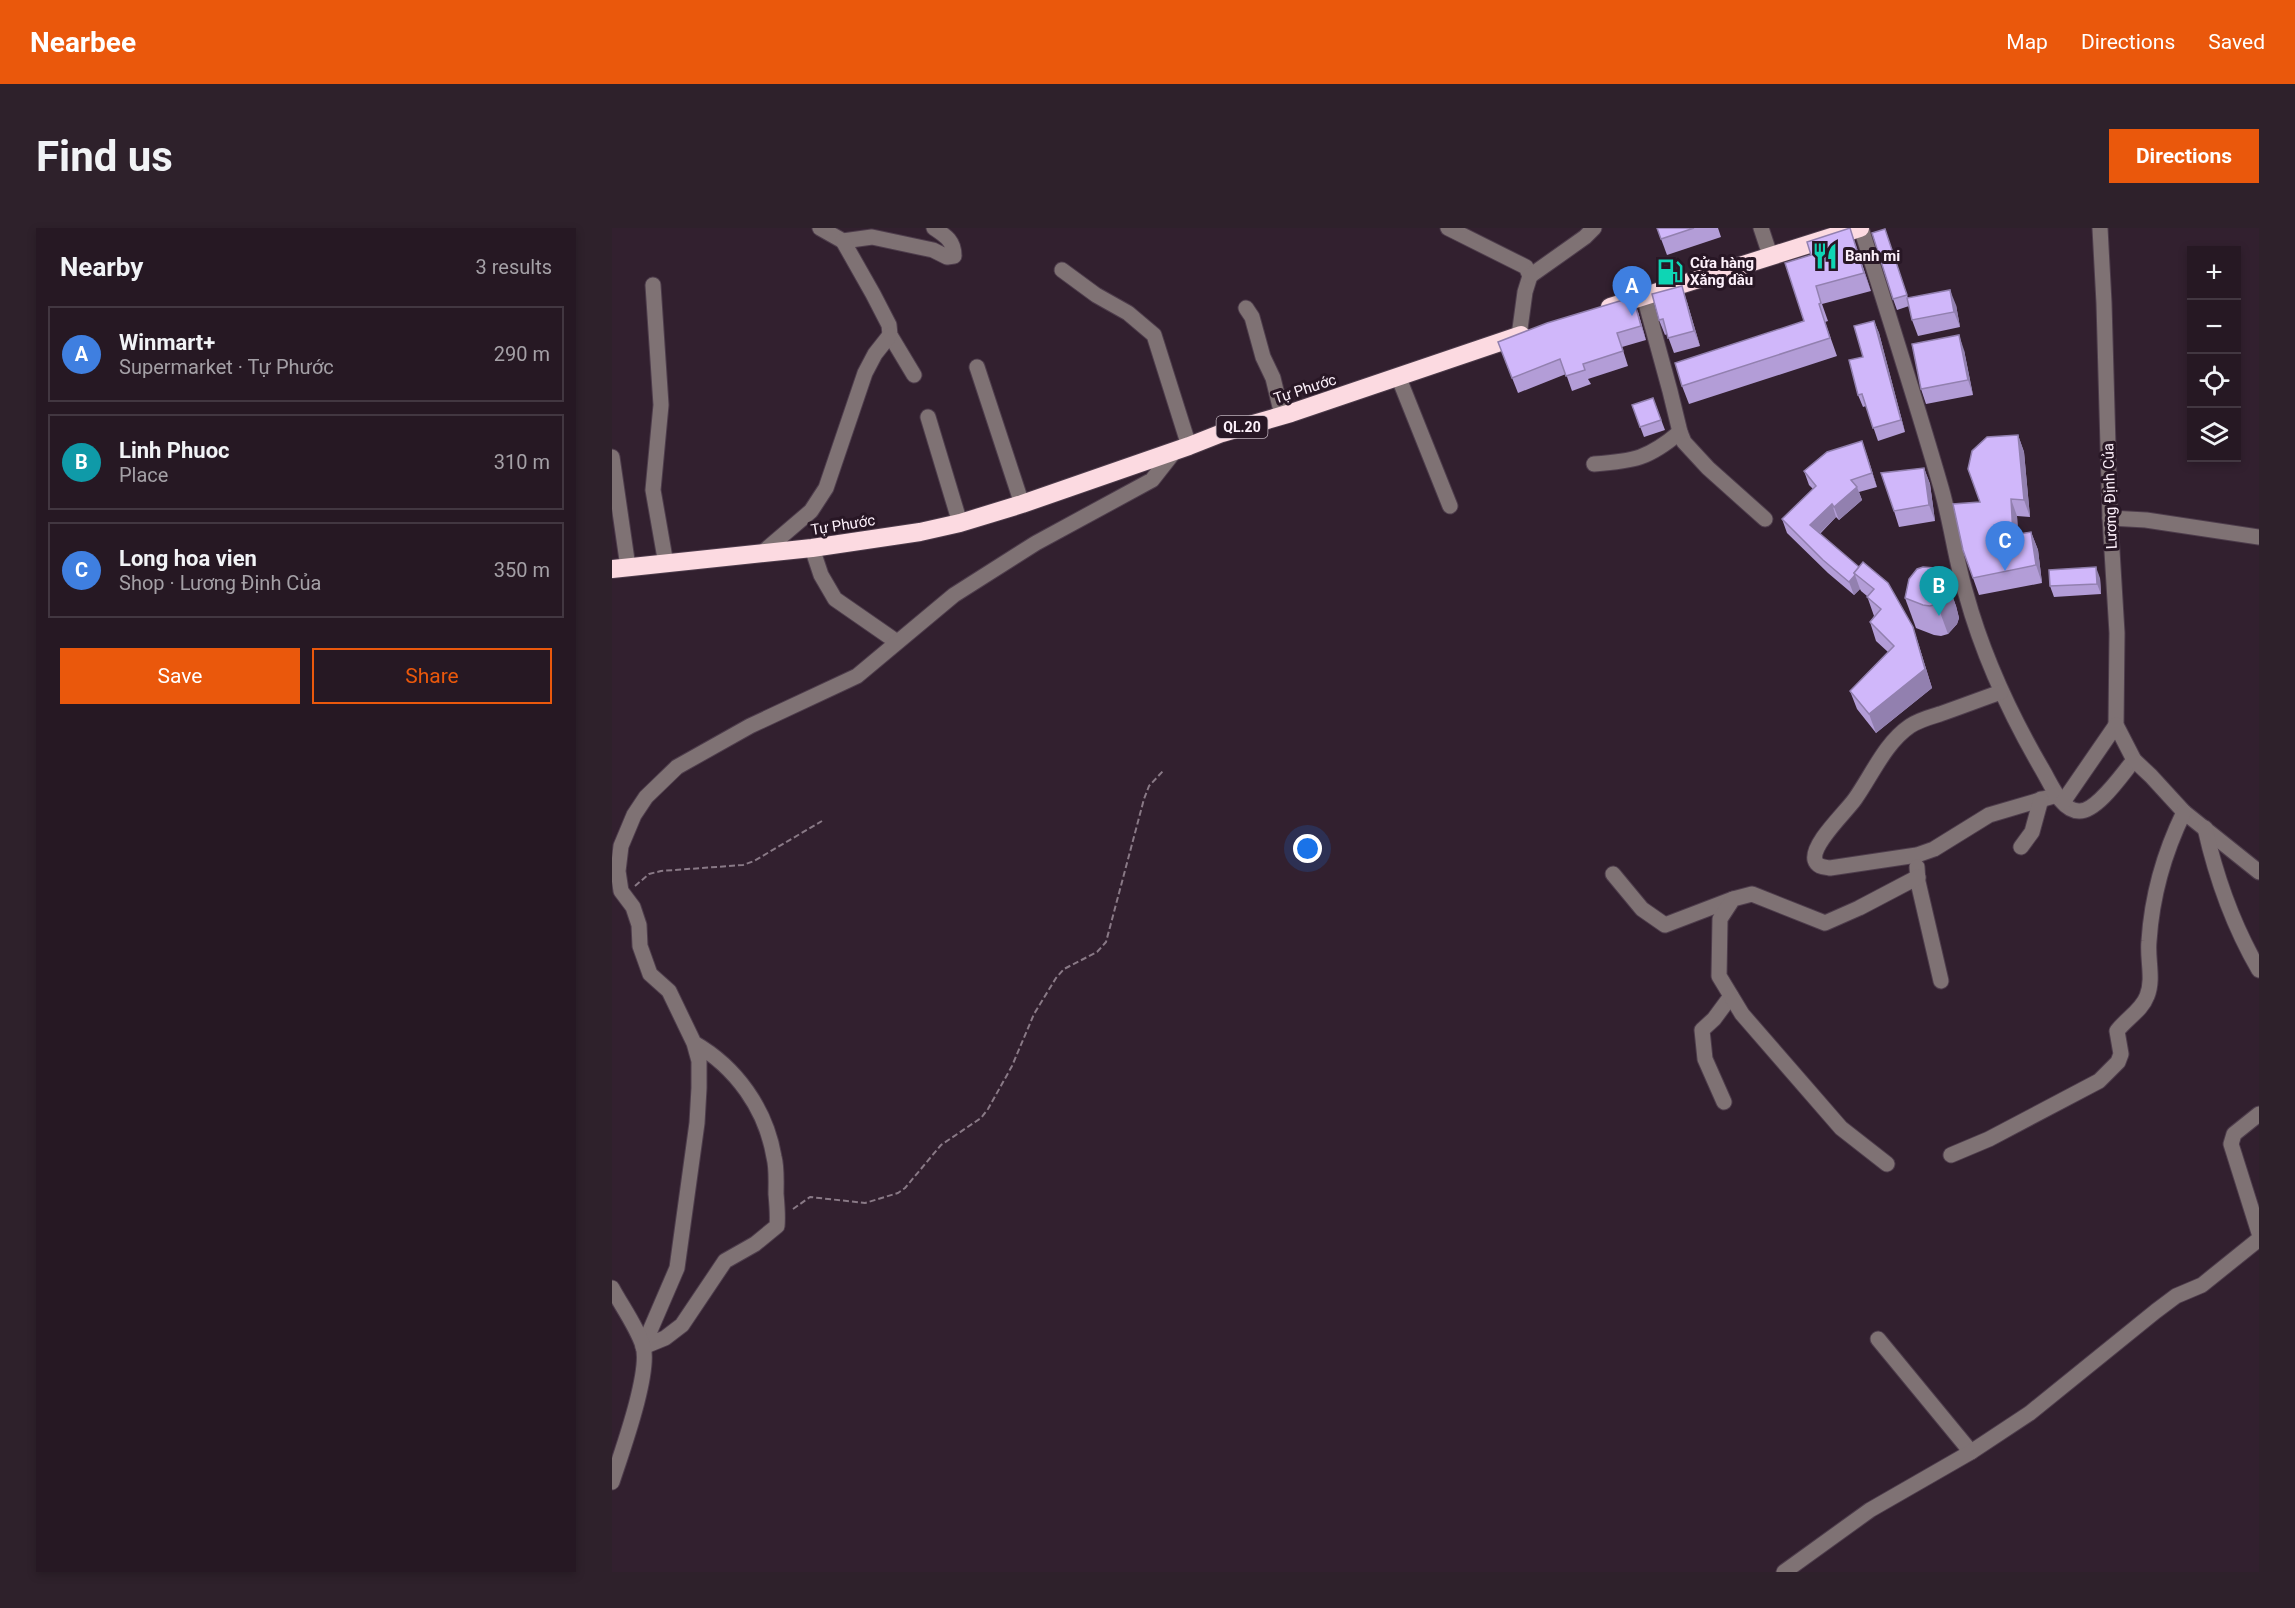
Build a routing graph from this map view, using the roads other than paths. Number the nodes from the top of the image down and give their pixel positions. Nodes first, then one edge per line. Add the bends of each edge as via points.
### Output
1 (820, 228) edge
2 (934, 228) edge
3 (1448, 228) edge
4 (1594, 228) edge
5 (1761, 228) edge
6 (1861, 228) edge
7 (2100, 228) edge
8 (843, 241) junction
9 (1770, 255) junction
10 (1062, 270) dead end
11 (1530, 276) junction
12 (653, 285) dead end
13 (1644, 296) junction
14 (1246, 308) dead end
15 (1599, 310) edge
16 (1542, 328) edge
17 (890, 335) junction
18 (1519, 336) junction
19 (977, 367) dead end
20 (914, 375) dead end
21 (1398, 376) junction
22 (1282, 415) junction
23 (928, 417) dead end
24 (1680, 432) junction
25 (1181, 449) junction
26 (612, 457) edge
27 (1594, 464) dead end
28 (1022, 504) junction
29 (1450, 506) dead end
30 (2110, 518) junction
31 (1765, 519) dead end
32 (960, 523) junction
33 (2259, 537) edge
34 (812, 549) junction
35 (762, 553) junction
36 (666, 564) junction
37 (620, 568) edge
38 (897, 642) junction
39 (2001, 692) junction
40 (2116, 725) junction
41 (2134, 760) junction
42 (2060, 798) junction
43 (2041, 799) junction
44 (2184, 812) junction
45 (2205, 828) junction
46 (2022, 847) dead end
47 (1917, 855) junction
48 (615, 872) edge
49 (2259, 872) edge
50 (1613, 874) dead end
51 (1918, 876) junction
52 (1733, 899) junction
53 (2259, 970) edge
54 (1941, 981) dead end
55 (1731, 996) junction
56 (694, 1042) junction
57 (1725, 1102) dead end
58 (2259, 1114) edge
59 (1951, 1155) dead end
60 (1887, 1164) dead end
61 (2259, 1233) edge
62 (2259, 1239) edge
63 (612, 1288) edge
64 (1878, 1339) dead end
65 (643, 1347) junction
66 (1971, 1452) junction
67 (612, 1482) edge
68 (1784, 1572) edge

1 - 8 street
2 - 8 street via 950,240 954,256 872,237
3 - 11 street via 1526,267
4 - 11 street
5 - 9 street
6 - 9 highway
6 - 39 street via 1941,487 1966,596
7 - 30 street, Lương Định Của
8 - 17 street via 889,325
9 - 13 highway
10 - 25 street via 1154,335
11 - 18 street
12 - 36 street via 661,405 653,490
13 - 15 highway
13 - 24 street
14 - 22 street via 1273,378
16 - 18 highway, Tự Phước / QL.20
17 - 20 street
17 - 35 street via 865,373 826,488 811,511
18 - 21 highway, Tự Phước / QL.20
19 - 28 street
21 - 22 highway, Tự Phước / QL.20
21 - 29 street
22 - 25 highway, Tự Phước / QL.20
23 - 32 street
24 - 27 street via 1644,457
24 - 31 street via 1708,468
25 - 28 highway, Tự Phước / QL.20
25 - 38 street via 1152,480 999,566 954,595
26 - 37 street
28 - 32 highway, Tự Phước / QL.20
30 - 33 street
30 - 40 street, Lương Định Của via 2117,633
32 - 34 highway, Tự Phước / QL.20
34 - 35 highway, Tự Phước / QL.20
34 - 38 street via 835,599
35 - 36 highway, Tự Phước / QL.20
36 - 37 highway, Tự Phước / QL.20
38 - 48 street via 857,676 750,726 677,767 646,797 634,815
39 - 42 street
39 - 47 street via 1922,719 1902,732 1854,801 1826,833 1815,858 1816,863 1830,868
40 - 41 street, Lương Định Của
40 - 42 street
41 - 42 street via 2097,804 2087,810 2070,809
41 - 44 street, Lương Định Của
42 - 43 street
43 - 46 street via 2032,832
43 - 47 street via 1989,815 1934,849
44 - 45 street, Lương Định Của
44 - 59 street via 2168,843 2157,881 2148,946 2150,987 2147,998 2117,1030 2121,1054 2118,1062 2098,1081 1989,1140
45 - 49 street, Lương Định Của
45 - 53 street via 2235,921
47 - 51 street
48 - 56 street via 621,891 633,907 650,974 669,991
50 - 52 street via 1642,909 1665,925
51 - 52 street via 1825,923 1752,894
51 - 54 street
52 - 55 street via 1720,920 1719,976
55 - 57 street via 1702,1030 1705,1059
55 - 60 street via 1742,1014 1841,1128
56 - 65 street via 699,1060 699,1108 677,1268
56 - 65 street via 713,1053 735,1076 764,1120 775,1160 777,1226 725,1261 682,1325
58 - 61 street via 2234,1134 2231,1144
62 - 66 street via 2202,1285 2176,1296 2156,1311 2030,1413
63 - 65 street
64 - 66 street
65 - 67 street via 644,1370
66 - 68 street via 1870,1510

